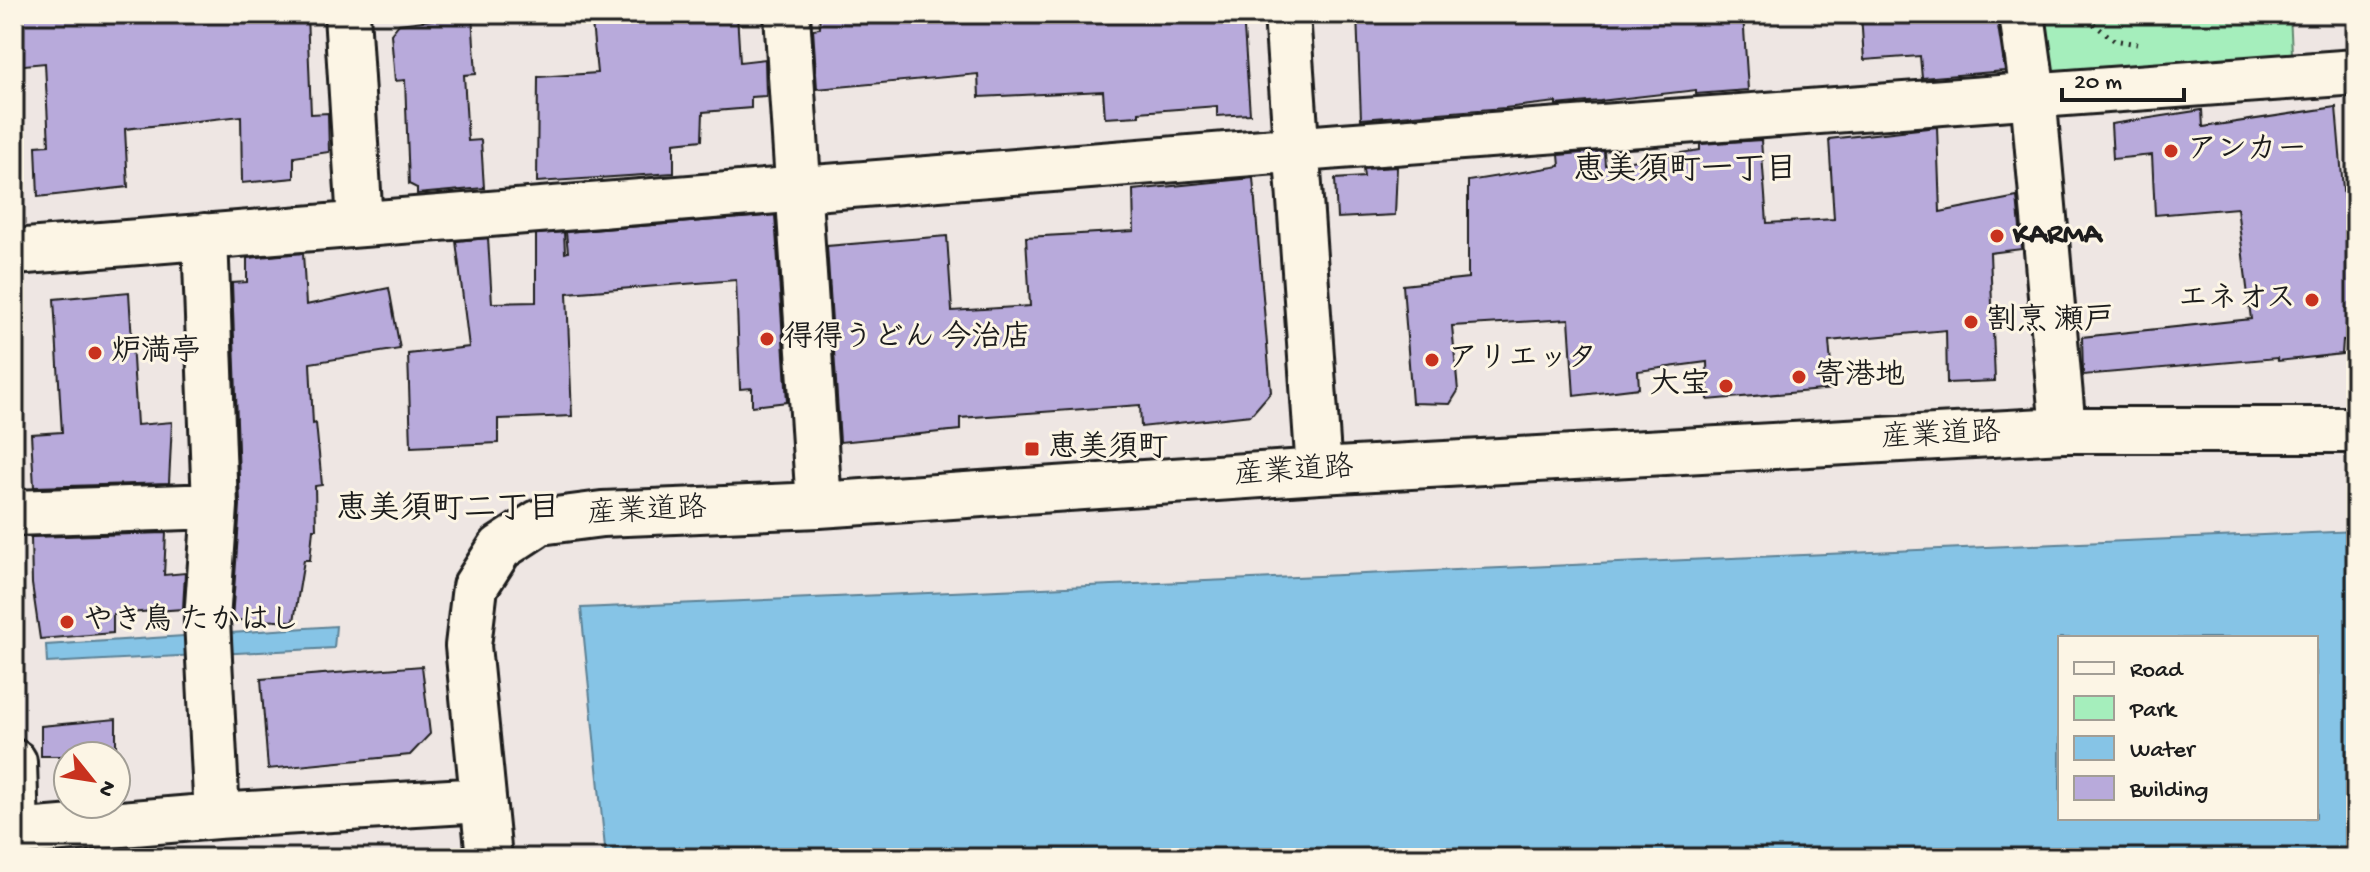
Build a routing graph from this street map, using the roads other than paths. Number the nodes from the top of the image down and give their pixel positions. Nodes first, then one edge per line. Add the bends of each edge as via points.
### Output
1 (347, 14) edge
2 (787, 14) edge
3 (1287, 14) edge
4 (2022, 14) edge
5 (2356, 72) edge
6 (2033, 94) junction
7 (1295, 149) junction
8 (800, 187) junction
9 (360, 223) junction
10 (205, 236) junction
11 (14, 252) edge
12 (2063, 430) junction
13 (2356, 430) edge
14 (1319, 471) junction
15 (819, 505) junction
16 (215, 506) junction
17 (14, 513) edge
18 (14, 762) edge
19 (483, 800) junction
20 (217, 816) junction
21 (15, 833) edge
22 (489, 858) edge

1 - 9 street
2 - 8 street
3 - 7 street
4 - 6 street
5 - 6 street
6 - 7 street
6 - 12 street
7 - 8 street
7 - 14 street
8 - 9 street
8 - 15 street
9 - 10 street
10 - 11 street
10 - 16 street
12 - 13 street, 産業道路
12 - 14 street, 産業道路
14 - 15 street, 産業道路
15 - 19 street, 産業道路 via 602,514 540,522 500,548 475,587 468,646
16 - 17 street
16 - 20 street via 207,620
18 - 21 street
19 - 20 street
19 - 22 street, 産業道路
20 - 21 street

